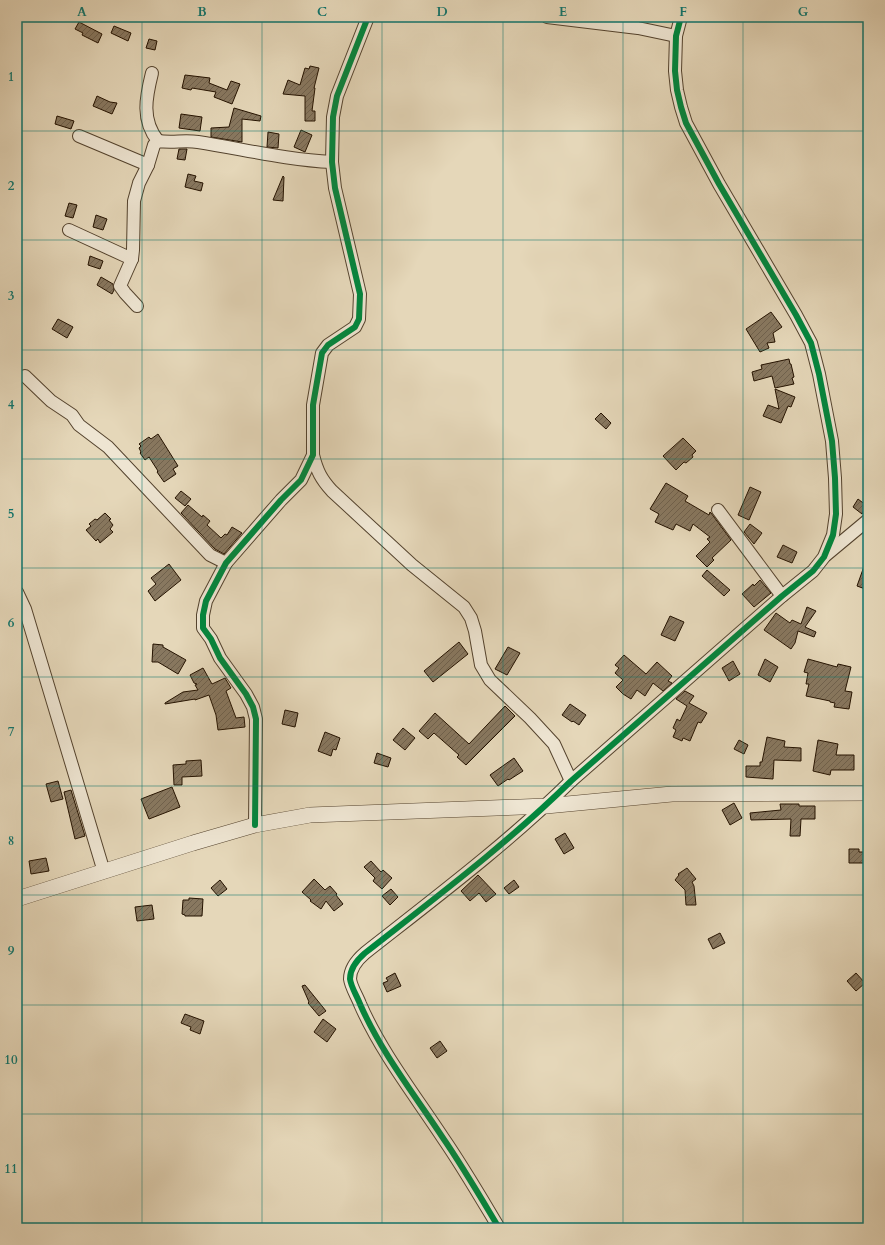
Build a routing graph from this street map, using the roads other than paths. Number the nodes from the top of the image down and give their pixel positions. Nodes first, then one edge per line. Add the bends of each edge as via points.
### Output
1 (368, 17) edge
2 (547, 17) edge
3 (682, 17) edge
4 (676, 36) junction
5 (152, 73) dead end
6 (79, 136) dead end
7 (158, 141) junction
8 (332, 162) junction
9 (148, 165) junction
10 (69, 230) dead end
11 (132, 259) junction
12 (137, 306) dead end
13 (25, 376) dead end
14 (313, 455) junction
15 (718, 510) dead end
16 (868, 520) edge
17 (824, 557) junction
18 (226, 563) junction
19 (17, 592) edge
20 (782, 596) junction
21 (571, 781) junction
22 (868, 793) edge
23 (546, 806) junction
24 (255, 824) junction
25 (104, 872) junction
26 (17, 899) edge
27 (499, 1228) edge

1 - 8 street via 337,96 333,117
2 - 4 street via 638,28
3 - 4 street
4 - 17 street via 677,90 686,123 718,184 805,329 815,356 832,440 835,478 836,514
5 - 7 street via 148,90 147,118
6 - 9 street
7 - 8 street via 196,142 307,161
7 - 9 street via 154,145
8 - 14 street via 335,188 360,294 360,310 355,327 334,340 322,353 313,405
9 - 11 street via 134,201
10 - 11 street
11 - 12 street via 120,286
13 - 18 street via 51,401 72,415 79,425 108,447 210,555
14 - 18 street via 301,480
14 - 21 street via 322,480 332,491 412,565 464,607 475,631 481,665 490,680 554,744
15 - 20 street
16 - 17 street
17 - 20 street via 814,571
18 - 24 street via 206,601 202,615 203,628 253,707 256,719
19 - 25 street via 25,608
20 - 21 street
21 - 23 street
22 - 23 street via 672,794
23 - 24 street via 310,815
23 - 27 street via 450,887 365,953 355,965 350,979 379,1042 444,1139
24 - 25 street
25 - 26 street

